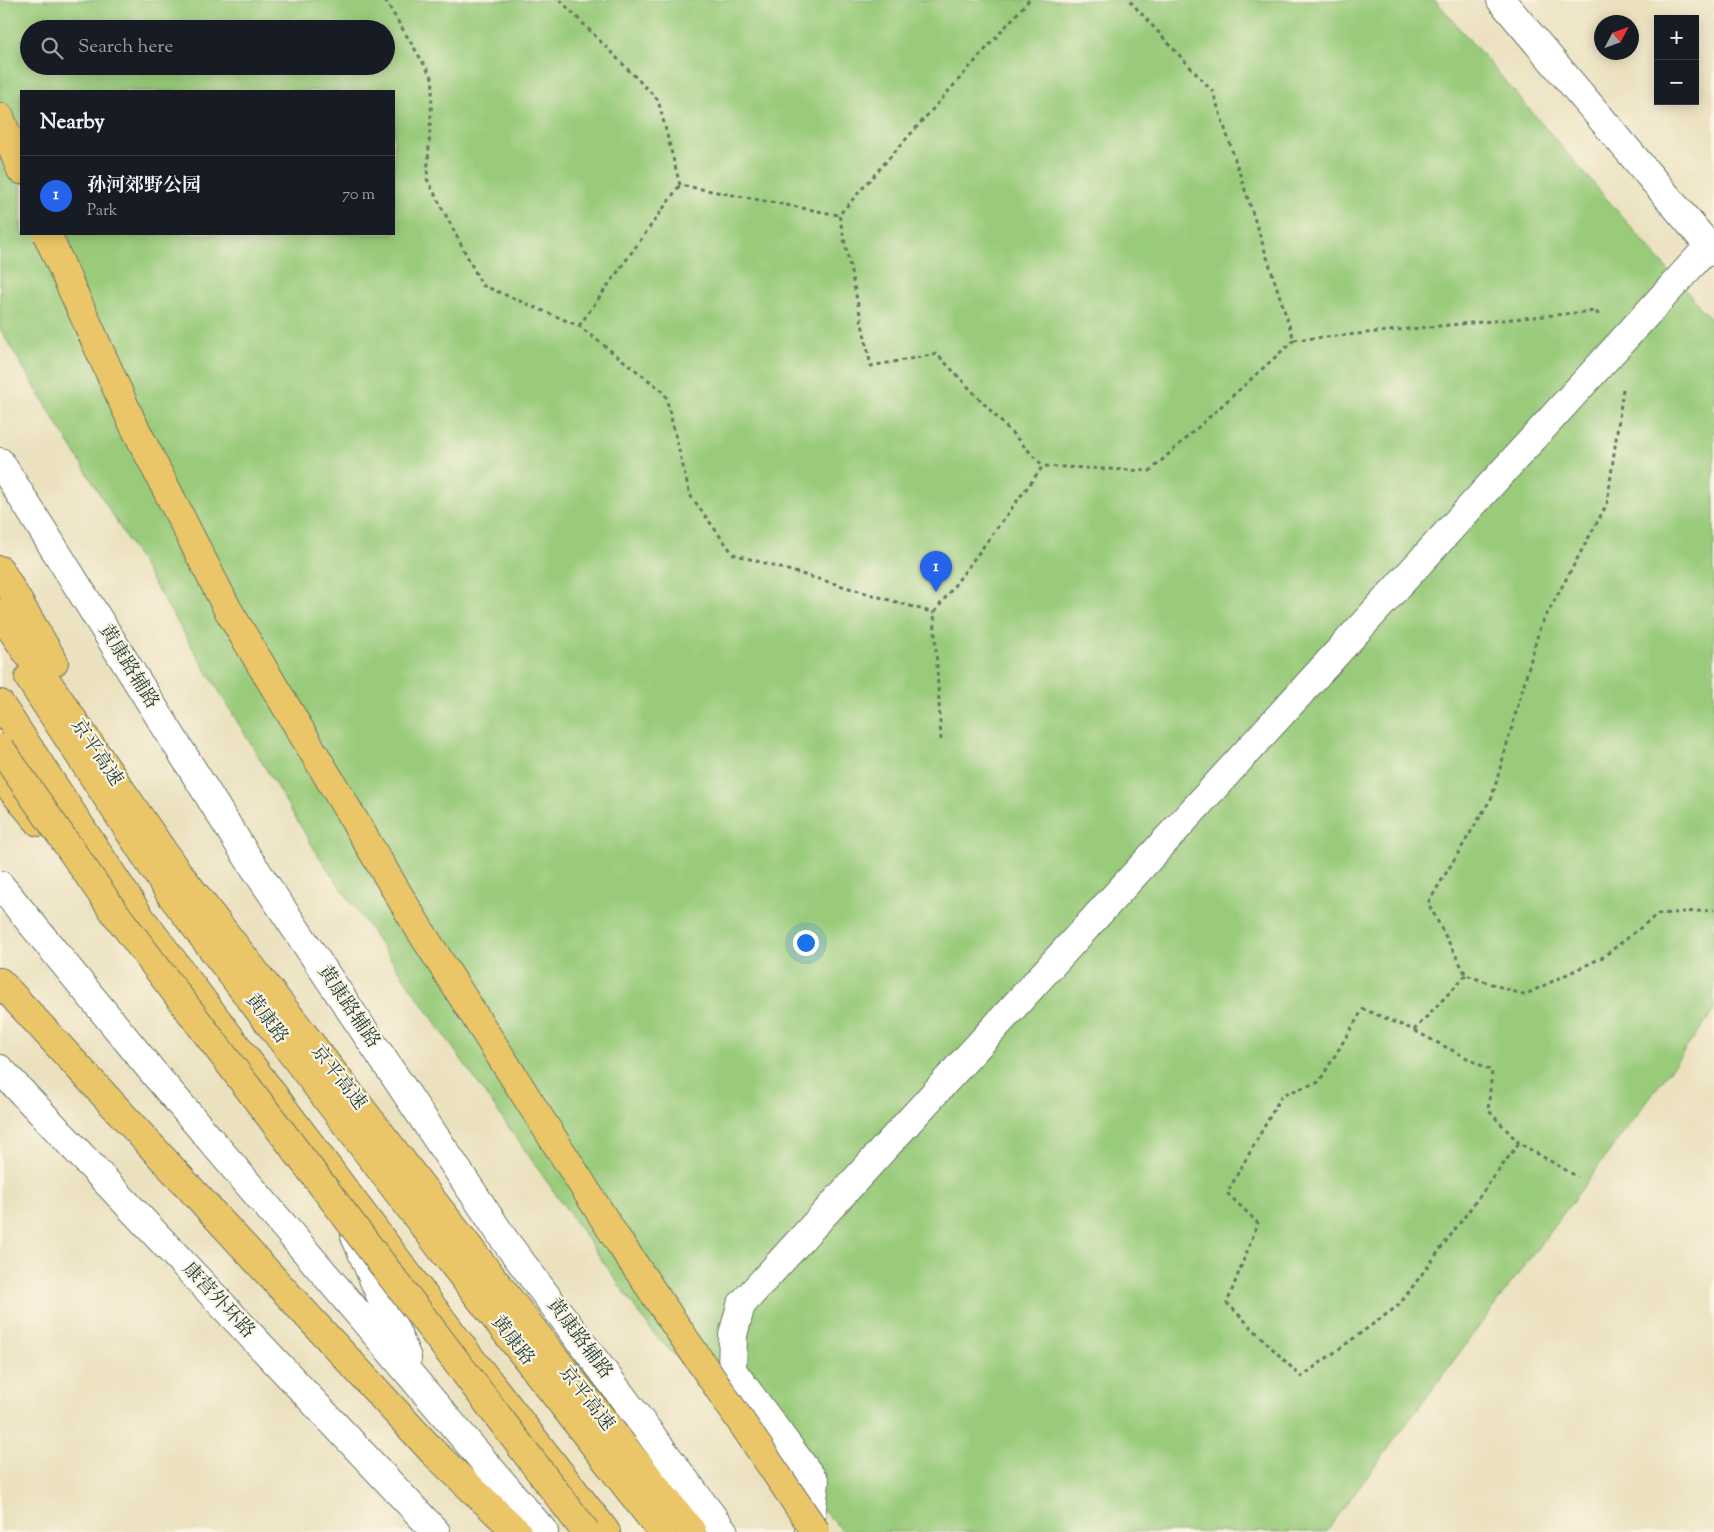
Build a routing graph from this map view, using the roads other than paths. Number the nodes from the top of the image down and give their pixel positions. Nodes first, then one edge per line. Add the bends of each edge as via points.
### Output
1 (1501, 0) edge
2 (0, 117) edge
3 (20, 167) edge
4 (47, 235) edge
5 (1711, 249) edge
6 (0, 462) edge
7 (0, 570) edge
8 (0, 613) edge
9 (0, 634) edge
10 (0, 704) edge
11 (0, 748) edge
12 (0, 776) edge
13 (173, 866) junction
14 (0, 885) edge
15 (112, 909) junction
16 (0, 982) edge
17 (0, 1069) edge
18 (323, 1162) junction
19 (418, 1384) junction
20 (436, 1532) edge
21 (517, 1532) edge
22 (544, 1532) edge
23 (586, 1532) edge
24 (606, 1532) edge
25 (662, 1532) edge
26 (692, 1532) edge
27 (724, 1532) edge
28 (809, 1532) edge
29 (816, 1532) edge

1 - 5 street
2 - 3 main road
4 - 29 main road, bridge via 131,420 227,608 423,935 619,1242
5 - 28 street via 1619,345 741,1306 733,1335 732,1370 815,1482
6 - 27 street, 黄康路辅路 via 244,852 501,1234
7 - 13 main road
8 - 13 main road, 京平高速
9 - 25 main road, 黄康路 via 171,895 438,1246
10 - 18 main road via 140,917
11 - 15 main road, bridge
12 - 15 main road, bridge
13 - 26 main road, 京平高速
14 - 19 street via 158,1078
15 - 23 main road, bridge
16 - 21 main road via 433,1452
17 - 20 street, 康营外环路
18 - 19 street
18 - 24 main road
19 - 22 street

